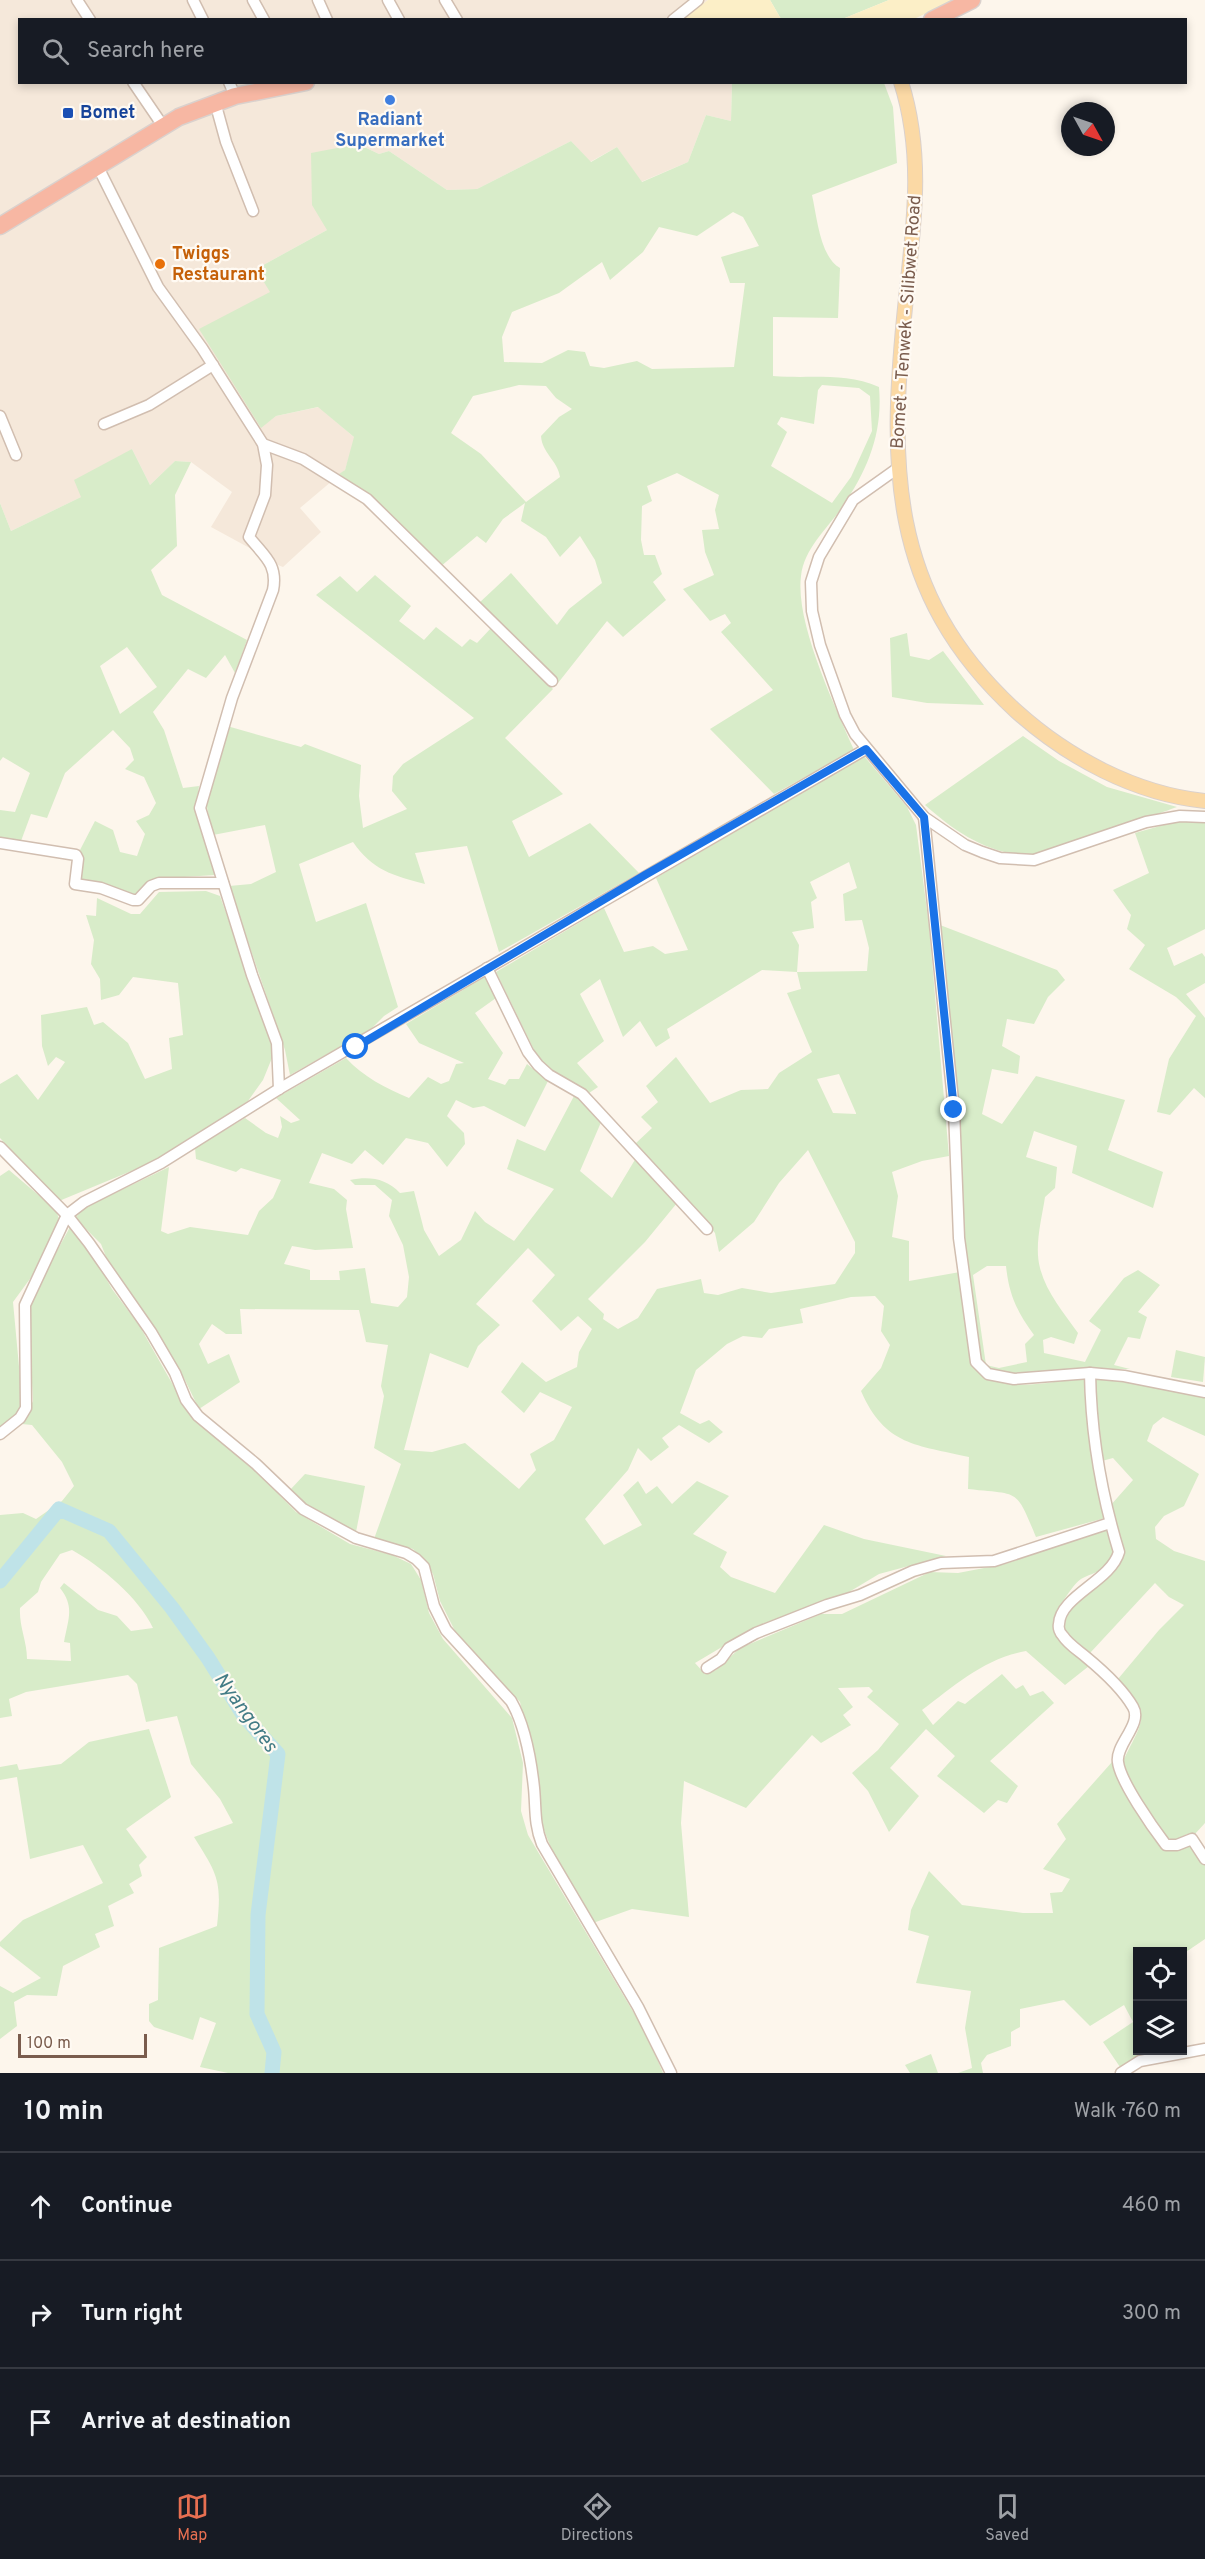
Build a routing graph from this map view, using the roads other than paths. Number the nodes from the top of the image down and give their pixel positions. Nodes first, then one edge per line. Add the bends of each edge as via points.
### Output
1 (77, 0) edge
2 (193, 0) edge
3 (253, 0) edge
4 (318, 0) edge
5 (388, 0) edge
6 (445, 0) edge
7 (698, 0) edge
8 (972, 0) edge
9 (89, 18) edge
10 (202, 18) edge
11 (263, 18) edge
12 (326, 18) edge
13 (398, 18) edge
14 (456, 18) edge
15 (676, 18) edge
16 (936, 18) edge
17 (134, 84) edge
18 (289, 84) edge
19 (902, 84) edge
20 (232, 89) edge
21 (215, 102) junction
22 (163, 126) junction
23 (98, 167) junction
24 (253, 211) dead end
25 (0, 226) edge
26 (213, 365) junction
27 (0, 416) edge
28 (104, 424) dead end
29 (263, 444) junction
30 (16, 455) dead end
31 (898, 468) junction
32 (552, 681) dead end
33 (866, 749) junction
34 (1205, 801) edge
35 (924, 817) junction
36 (1205, 817) edge
37 (0, 843) edge
38 (223, 883) junction
39 (487, 968) junction
40 (279, 1089) junction
41 (0, 1146) edge
42 (67, 1215) junction
43 (707, 1229) dead end
44 (1090, 1373) junction
45 (1205, 1392) edge
46 (0, 1434) edge
47 (1110, 1523) junction
48 (707, 1668) dead end
49 (1205, 1859) edge
50 (1205, 2049) edge
51 (671, 2073) edge
52 (1121, 2073) edge

1 - 9 street
2 - 10 street
3 - 11 street
4 - 12 street
5 - 13 street
6 - 14 street
7 - 15 street
8 - 16 highway
17 - 22 street
18 - 20 highway
19 - 31 main road, Bomet - Tenwek - Silibwet Road via 912,124 917,186 897,411
20 - 21 highway
21 - 22 highway
21 - 24 street
22 - 23 highway
23 - 25 highway
23 - 26 street via 158,287
26 - 28 street via 149,405
26 - 29 street
27 - 30 street
29 - 32 street via 303,459 367,499
29 - 38 street via 267,465 265,495 249,537 271,561 273,590 232,698 200,801
31 - 33 street via 854,500 819,557 811,582 812,611 820,645 845,715
31 - 34 main road, Bomet - Tenwek - Silibwet Road via 904,513 926,588 957,646 980,675 1029,722 1084,760 1133,783
33 - 35 street
33 - 39 street
35 - 36 street via 982,852 1000,858 1034,860 1146,822 1180,816
35 - 44 street via 954,1110 959,1238 976,1362 988,1374 1014,1379
37 - 38 street via 76,855 75,884 101,888 132,900 138,900 159,883
38 - 40 street via 277,1043
39 - 40 street
39 - 43 street via 538,1065 582,1094
40 - 42 street via 196,1143 84,1202
41 - 42 street
42 - 46 street via 25,1305 26,1408
42 - 51 street via 151,1332 198,1416 303,1509 356,1538 406,1552 424,1566 434,1606 446,1630 511,1701 518,1714 542,1844 638,2007
44 - 45 street
44 - 47 street via 1091,1426
47 - 48 street via 994,1561 941,1563 913,1571 860,1596 756,1633 729,1648
47 - 49 street via 1119,1552 1116,1563 1076,1596 1060,1618 1060,1630 1063,1638 1100,1669 1133,1708 1134,1721 1117,1759 1136,1799 1166,1845 1192,1839
50 - 52 street via 1140,2061

